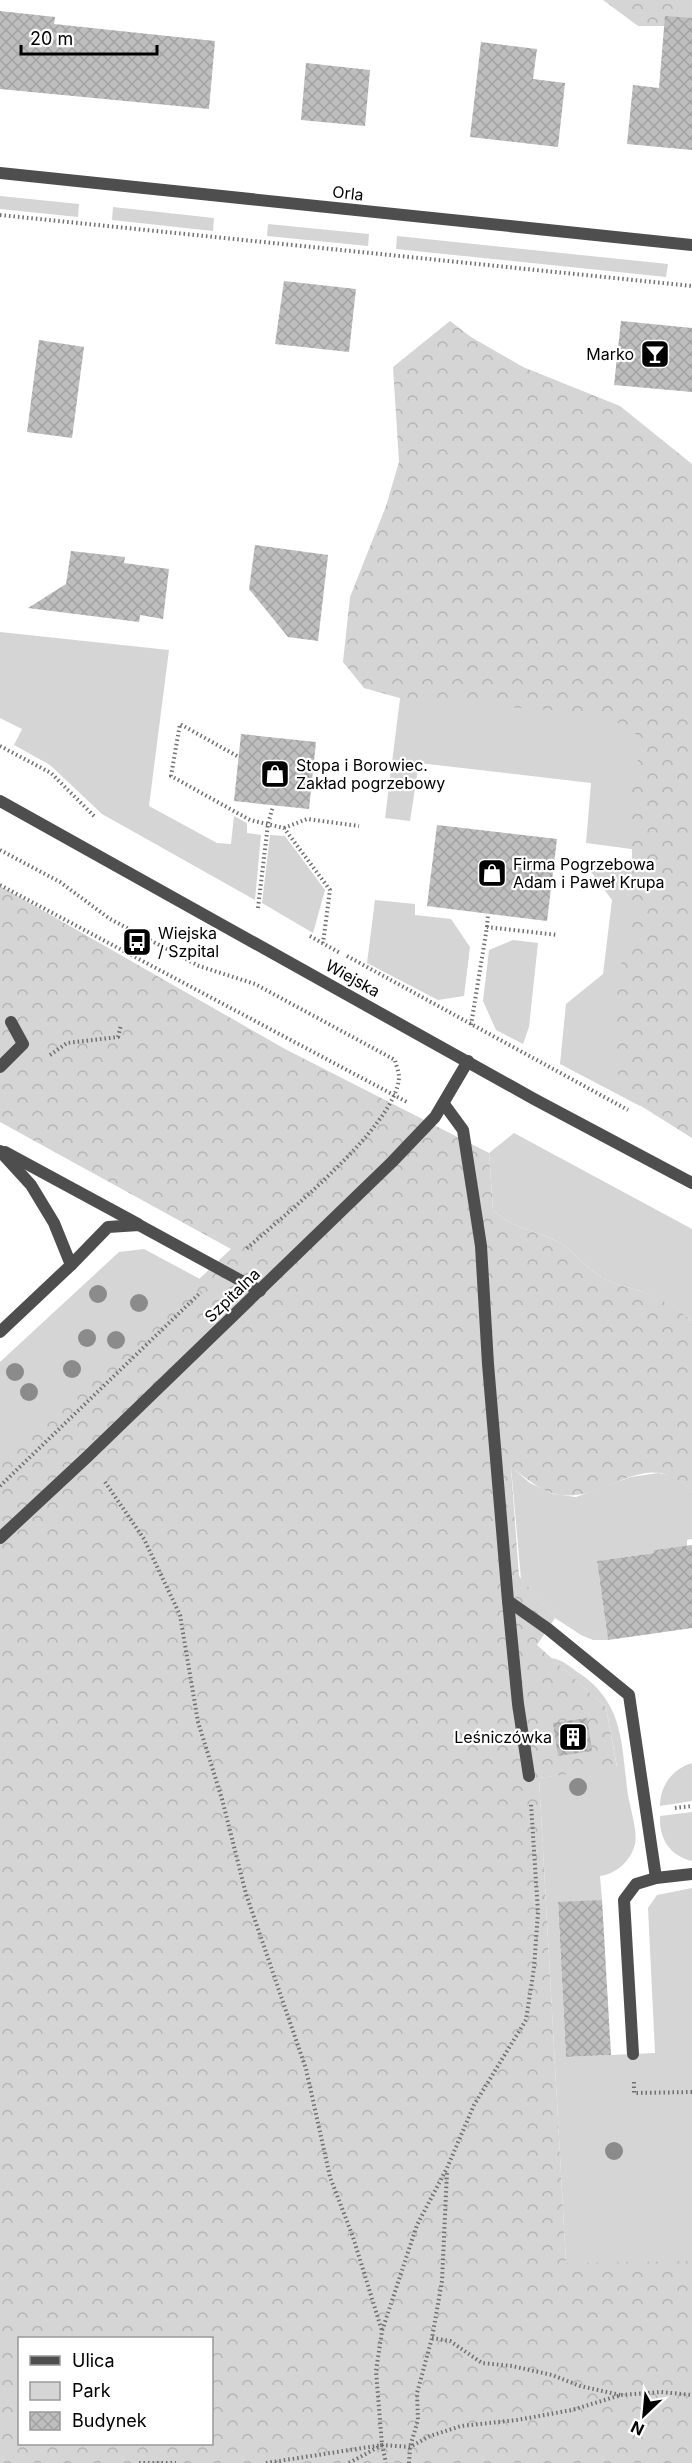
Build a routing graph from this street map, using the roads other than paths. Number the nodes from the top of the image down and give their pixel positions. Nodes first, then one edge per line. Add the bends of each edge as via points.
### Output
1 (0, 173) edge
2 (692, 245) edge
3 (0, 801) edge
4 (11, 1022) dead end
5 (468, 1061) junction
6 (0, 1067) edge
7 (444, 1104) junction
8 (0, 1150) edge
9 (692, 1183) edge
10 (139, 1225) junction
11 (71, 1265) junction
12 (260, 1291) junction
13 (0, 1332) edge
14 (0, 1538) edge
15 (508, 1601) junction
16 (529, 1776) road end
17 (692, 1874) edge
18 (656, 1878) junction
19 (633, 2054) road end

1 - 2 street, Orla
3 - 5 street, Wiejska
4 - 6 street via 23,1044
5 - 7 street, Szpitalna
5 - 9 street, Wiejska
7 - 12 street, Szpitalna via 392,1162
7 - 15 street via 463,1131 481,1246
8 - 10 street
8 - 11 street via 31,1185 54,1223
10 - 11 street via 108,1227
10 - 12 street
11 - 13 street
12 - 14 street, Szpitalna
15 - 16 street
15 - 18 street via 629,1695
17 - 18 street
18 - 19 street via 636,1884 624,1900

